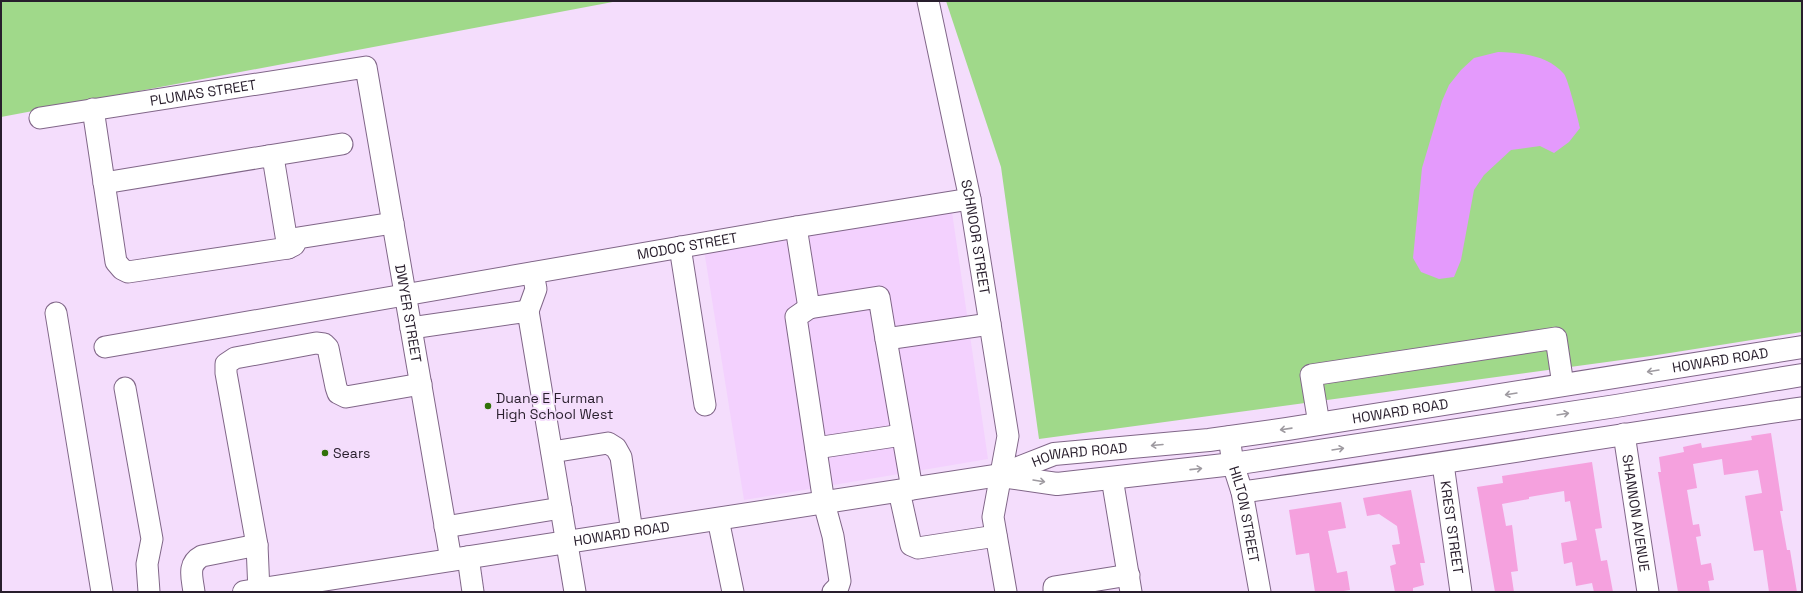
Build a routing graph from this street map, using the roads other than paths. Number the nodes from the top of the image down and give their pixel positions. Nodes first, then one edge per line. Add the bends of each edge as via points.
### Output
1 (928, 1) edge
2 (366, 67) joint
3 (93, 109) junction
4 (40, 118) dead end
5 (342, 144) dead end
6 (268, 156) junction
7 (104, 183) junction
8 (970, 199) junction
9 (393, 223) junction
10 (796, 227) junction
11 (680, 247) junction
12 (288, 248) junction
13 (533, 273) junction
14 (406, 295) junction
15 (810, 308) junction
16 (528, 311) junction
17 (56, 313) dead end
18 (990, 324) junction
19 (411, 328) junction
20 (886, 339) junction
21 (105, 347) dead end
22 (1802, 347) edge
23 (1802, 375) edge
24 (421, 384) junction
25 (1558, 386) junction
26 (126, 388) dead end
27 (705, 405) dead end
28 (1802, 408) edge
29 (1319, 424) junction
30 (1467, 429) junction
31 (1624, 434) junction
32 (902, 435) junction
33 (1229, 437) junction
34 (816, 448) junction
35 (552, 452) junction
36 (1233, 464) junction
37 (1443, 464) junction
38 (1000, 475) junction
39 (1112, 478) junction
40 (905, 490) junction
41 (1242, 492) junction
42 (824, 503) junction
43 (561, 508) junction
44 (718, 519) junction
45 (445, 527) junction
46 (632, 532) junction
47 (996, 536) junction
48 (567, 543) junction
49 (257, 545) junction
50 (459, 558) junction
51 (1130, 584) edge
52 (337, 585) edge
53 (254, 591) edge
54 (102, 592) edge
55 (149, 592) edge
56 (194, 592) edge
57 (473, 592) edge
58 (575, 592) edge
59 (733, 592) edge
60 (833, 592) edge
61 (1006, 592) edge
62 (1054, 592) edge
63 (1260, 592) edge
64 (1461, 592) edge
65 (1648, 592) edge

1 - 8 street, SCHNOOR STREET
2 - 3 street, PLUMAS STREET
2 - 9 street, DWYER STREET
3 - 4 street, PLUMAS STREET
3 - 7 street
5 - 6 street
6 - 7 street
6 - 12 street via 274,163
7 - 12 street via 116,262 128,272
8 - 10 street, MODOC STREET
8 - 18 street, SCHNOOR STREET
9 - 12 street via 298,238
9 - 14 street, DWYER STREET
10 - 11 street, MODOC STREET
10 - 15 street
11 - 13 street, MODOC STREET
11 - 27 street
13 - 14 street, MODOC STREET
13 - 16 street via 536,289
14 - 19 street, DWYER STREET
14 - 21 street, MODOC STREET
15 - 20 street via 879,297
15 - 34 street via 796,317
16 - 19 street
16 - 35 street
17 - 54 street
18 - 20 street
18 - 38 street, SCHNOOR STREET via 1008,436
19 - 24 street, DWYER STREET
20 - 32 street
22 -> 25 main road, HOWARD ROAD
30 -> 23 main road, HOWARD ROAD
24 - 45 street, DWYER STREET
24 - 49 street via 346,397 338,393 328,348 324,344 316,343 235,358 226,364
25 -> 29 main road, HOWARD ROAD
25 - 29 street via 1556,338 1310,375
25 - 30 main road via 1547,399 1531,405 1502,410
26 - 55 street via 152,539 146,564
28 - 31 street
29 -> 33 main road, HOWARD ROAD
36 -> 30 main road, HOWARD ROAD
31 - 37 street
31 - 65 street, SHANNON AVENUE
32 - 34 street
32 - 40 street
33 - 36 street, HILTON STREET
33 -> 38 main road, HOWARD ROAD via 1054,454
34 - 42 street
35 - 43 street
35 - 46 street via 608,443 616,448 621,457
39 -> 36 main road, HOWARD ROAD
36 - 41 street, HILTON STREET
37 - 41 street
37 - 64 street, KREST STREET
38 -> 39 main road, HOWARD ROAD via 1057,484
38 - 40 main road, HOWARD ROAD
38 - 47 street, SCHNOOR STREET via 993,517
39 - 51 street
40 - 42 main road, HOWARD ROAD
40 - 47 street via 908,538 911,545 918,548
41 - 63 street, HILTON STREET
42 - 44 main road, HOWARD ROAD
42 - 60 street via 833,536 840,581
43 - 45 street
43 - 48 street
44 - 46 main road, HOWARD ROAD
44 - 59 street
45 - 50 street, DWYER STREET
46 - 48 main road, HOWARD ROAD
47 - 61 street, SCHNOOR STREET
48 - 50 main road, HOWARD ROAD
48 - 58 street
49 - 53 street
49 - 56 street via 195,559 191,566
50 - 52 main road, HOWARD ROAD
50 - 57 street, DWYER STREET
51 - 62 street via 1054,588
52 - 53 main road, HOWARD ROAD

